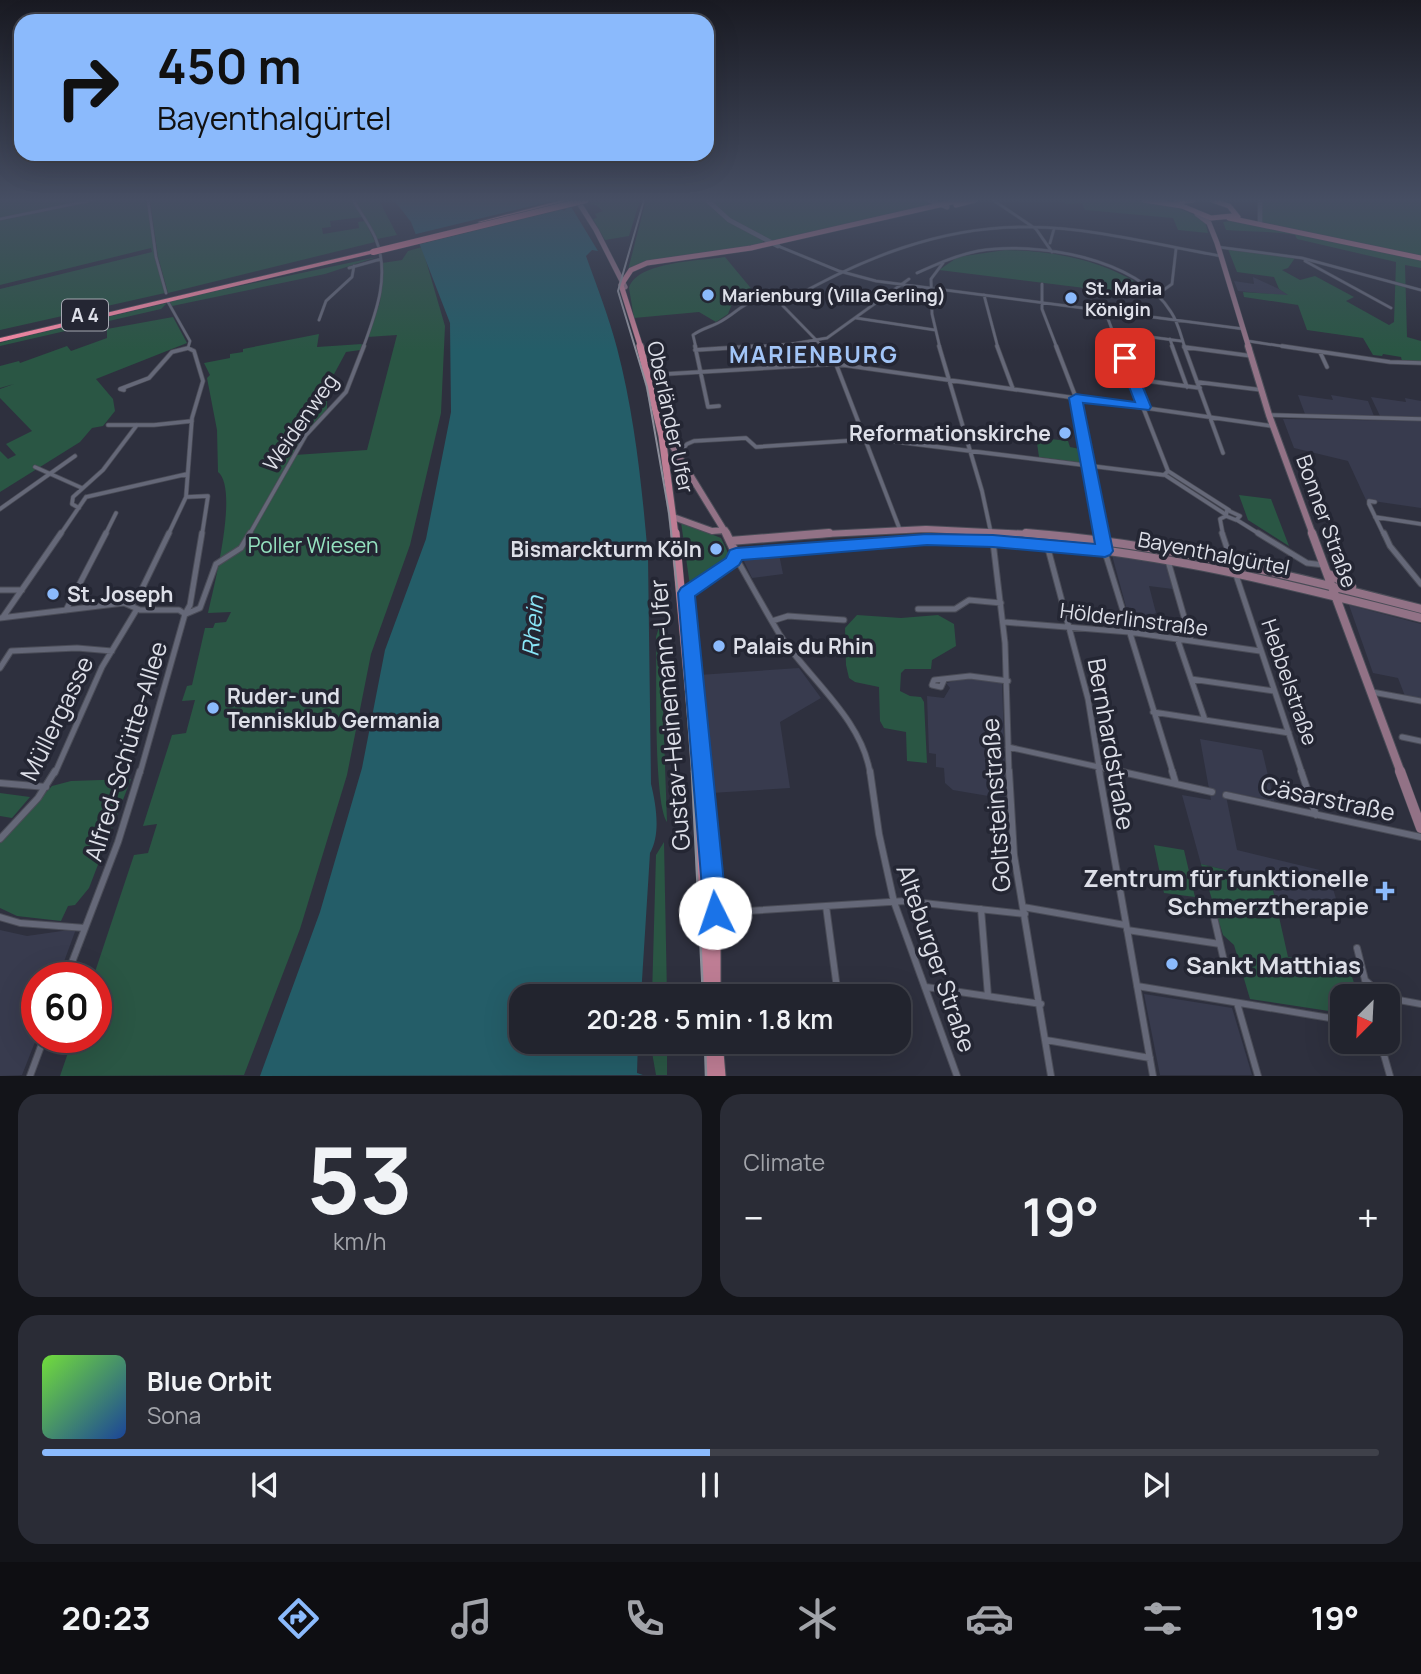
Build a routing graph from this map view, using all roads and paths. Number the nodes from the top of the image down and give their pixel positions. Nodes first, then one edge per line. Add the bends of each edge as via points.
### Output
1 (155, 250) edge
2 (372, 250) edge
3 (379, 250) edge
4 (606, 250) edge
5 (738, 250) edge
6 (744, 250) edge
7 (788, 250) edge
8 (894, 250) edge
9 (986, 250) edge
10 (994, 250) edge
11 (1176, 250) edge
12 (1184, 250) edge
13 (1219, 250) edge
14 (1243, 250) edge
15 (1385, 250) edge
16 (1052, 252) joint
17 (1221, 256) junction
18 (1302, 258) junction
19 (1421, 258) edge
20 (381, 259) junction
21 (943, 263) junction
22 (354, 266) junction
23 (349, 268) dead end
24 (614, 268) junction
25 (631, 270) junction
26 (839, 271) junction
27 (918, 273) dead end
28 (618, 275) junction
29 (909, 279) dead end
30 (1042, 284) dead end
31 (902, 285) junction
32 (623, 287) junction
33 (930, 288) junction
34 (1421, 290) edge
35 (166, 293) dead end
36 (1158, 294) junction
37 (984, 295) junction
38 (168, 302) dead end
39 (1042, 303) junction
40 (784, 304) junction
41 (1391, 308) dead end
42 (1105, 311) junction
43 (318, 318) dead end
44 (856, 318) junction
45 (1174, 320) junction
46 (1245, 329) junction
47 (935, 330) junction
48 (1114, 331) junction
49 (0, 337) edge
50 (818, 339) junction
51 (1170, 339) junction
52 (1181, 341) junction
53 (1248, 341) junction
54 (1184, 347) junction
55 (188, 348) junction
56 (695, 350) junction
57 (1321, 352) junction
58 (1252, 356) junction
59 (1421, 363) edge
60 (836, 364) junction
61 (1327, 367) dead end
62 (699, 372) junction
63 (649, 375) junction
64 (949, 379) junction
65 (1133, 380) junction
66 (1197, 382) junction
67 (133, 384) dead end
68 (1187, 387) junction
69 (1013, 388) junction
70 (1199, 388) junction
71 (1262, 390) junction
72 (1076, 398) junction
73 (719, 406) dead end
74 (1144, 407) junction
75 (1269, 415) junction
76 (1210, 417) junction
77 (1421, 419) edge
78 (192, 421) junction
79 (108, 425) dead end
80 (137, 425) junction
81 (1273, 426) junction
82 (662, 436) junction
83 (867, 440) junction
84 (970, 451) junction
85 (1223, 453) dead end
86 (75, 456) dead end
87 (679, 457) junction
88 (666, 462) junction
89 (1087, 465) junction
90 (34, 467) dead end
91 (1166, 473) junction
92 (51, 474) junction
93 (188, 474) junction
94 (82, 488) junction
95 (186, 497) junction
96 (86, 498) junction
97 (1375, 502) dead end
98 (79, 508) junction
99 (0, 509) edge
100 (116, 513) dead end
101 (1227, 513) junction
102 (675, 515) junction
103 (1375, 517) junction
104 (1237, 520) junction
105 (1421, 523) edge
106 (725, 530) junction
107 (899, 530) junction
108 (991, 531) junction
109 (909, 540) junction
110 (897, 541) junction
111 (993, 541) junction
112 (1104, 541) junction
113 (1047, 545) junction
114 (733, 551) junction
115 (1105, 551) junction
116 (681, 556) joint
117 (1167, 560) junction
118 (1230, 561) junction
119 (1260, 567) junction
120 (1326, 570) junction
121 (1234, 572) junction
122 (1262, 578) junction
123 (1316, 580) junction
124 (1332, 584) junction
125 (1421, 584) edge
126 (0, 590) edge
127 (23, 590) junction
128 (1365, 593) junction
129 (685, 594) junction
130 (1336, 596) junction
131 (1001, 603) junction
132 (134, 607) junction
133 (918, 609) dead end
134 (1421, 609) edge
135 (66, 611) junction
136 (185, 614) junction
137 (1, 618) edge
138 (1421, 618) edge
139 (844, 620) dead end
140 (772, 621) junction
141 (1003, 622) junction
142 (1068, 625) junction
143 (1129, 632) junction
144 (1177, 638) junction
145 (1191, 641) junction
146 (112, 651) junction
147 (1260, 651) junction
148 (0, 667) edge
149 (1191, 679) junction
150 (944, 680) dead end
151 (1007, 681) junction
152 (1274, 691) junction
153 (1371, 692) junction
154 (1421, 701) edge
155 (1153, 712) junction
156 (1206, 720) junction
157 (1289, 733) junction
158 (1402, 737) dead end
159 (1421, 741) edge
160 (1008, 747) junction
161 (1101, 768) junction
162 (0, 783) edge
163 (1176, 784) junction
164 (47, 787) junction
165 (1212, 792) dead end
166 (1226, 795) dead end
167 (1317, 815) junction
168 (1421, 828) edge
169 (1421, 838) edge
170 (0, 839) edge
171 (894, 901) junction
172 (1211, 904) dead end
173 (825, 906) junction
174 (981, 909) junction
175 (1024, 911) junction
176 (733, 912) junction
177 (715, 913) junction
178 (0, 917) edge
179 (1126, 927) junction
180 (85, 928) junction
181 (716, 936) junction
182 (1220, 944) junction
183 (1357, 948) dead end
184 (1224, 961) dead end
185 (72, 962) edge
186 (1364, 979) junction
187 (708, 984) edge
188 (715, 984) edge
189 (836, 984) edge
190 (1365, 984) edge
191 (1370, 984) edge
192 (1137, 986) junction
193 (926, 987) junction
194 (988, 996) junction
195 (1400, 1000) edge
196 (1237, 1003) junction
197 (1041, 1004) junction
198 (1421, 1004) edge
199 (1330, 1018) edge
200 (1046, 1040) junction
201 (38, 1053) edge
202 (711, 1054) edge
203 (718, 1054) edge
204 (1384, 1054) edge
205 (1150, 1058) junction
206 (30, 1076) edge
207 (712, 1076) edge
208 (720, 1076) edge
209 (957, 1076) edge
210 (1051, 1076) edge
211 (1153, 1076) edge
212 (1258, 1076) edge
213 (1390, 1076) edge

1 - 35 street
2 - 49 highway, A 4
3 - 20 street, Weidenweg
4 - 24 main road
5 - 25 main road via 647,263
6 - 32 main road via 651,266
7 - 26 street
8 - 26 street
9 - 21 street
10 - 16 street
11 - 36 street via 1172,284
12 - 17 street
13 - 17 main road, Bonner Straße
14 - 18 street
15 - 19 main road
16 - 36 street via 1113,268
17 - 46 main road, Bonner Straße
18 - 34 street
18 - 41 street
20 - 22 street
20 - 136 street, Weidenweg via 379,304 346,392 306,435 241,548 216,564 199,610
21 - 27 street
21 - 33 street, Goltsteinstraße
22 - 23 street
22 - 43 street via 352,277 329,296
24 - 28 main road
24 - 32 main road
25 - 28 main road
25 - 32 main road
26 - 31 street
26 - 40 street
28 - 32 main road
29 - 31 street
30 - 39 street
31 - 33 street
31 - 44 street
32 - 63 main road, Oberländer Ufer
33 - 37 street
33 - 47 street, Goltsteinstraße
36 - 45 street
37 - 39 street
37 - 69 street
38 - 55 street via 190,341
39 - 42 street
39 - 72 street
40 - 50 street via 797,323
40 - 56 street via 761,299 742,303 725,319 695,332
42 - 45 street
42 - 48 street
44 - 47 street
44 - 50 street
45 - 46 street
45 - 52 street
46 - 53 main road, Bonner Straße
47 - 64 street, Goltsteinstraße
48 - 51 street
48 - 65 street
50 - 56 street
50 - 60 street
51 - 52 street
51 - 68 street
52 - 54 street
53 - 57 street
53 - 58 main road, Bonner Straße
54 - 58 street
54 - 66 street
55 - 67 street via 172,352 152,377
55 - 78 street via 194,351 202,377
56 - 62 street
57 - 59 street
57 - 61 street
58 - 71 main road, Bonner Straße
60 - 62 street
60 - 64 street
60 - 83 street
62 - 63 street
62 - 73 street via 708,407
63 - 82 main road, Oberländer Ufer
64 - 69 street
64 - 84 street, Goltsteinstraße
65 - 68 street
65 - 74 street
66 - 70 street
66 - 71 street
68 - 70 street
69 - 72 street
70 - 76 street
71 - 75 main road, Bonner Straße
72 - 74 street
72 - 89 street
74 - 76 street
74 - 91 street
75 - 77 street
75 - 81 main road, Bonner Straße
76 - 81 street
76 - 85 street
78 - 80 street
78 - 93 street
79 - 80 street
80 - 94 street via 103,471
81 - 120 main road, Bonner Straße
82 - 87 main road
82 - 88 main road, Oberländer Ufer
83 - 84 street
83 - 87 street via 756,447 746,438 694,441
83 - 107 street
84 - 89 street
84 - 108 street, Goltsteinstraße
86 - 92 street
87 - 88 street
87 - 106 main road
88 - 102 main road, Oberländer Ufer
89 - 91 street
89 - 112 street
90 - 92 street
91 - 101 street
92 - 94 street
92 - 99 street
93 - 95 street
93 - 96 street
94 - 96 street
94 - 98 street via 72,500
95 - 132 street, Müllergasse
95 - 136 street, Alfred-Schütte-Allee via 208,496
96 - 98 street
97 - 103 street via 1369,501
98 - 127 street
100 - 135 street
101 - 104 street
101 - 104 street via 1238,513
101 - 118 street, Hebbelstraße via 1220,519
102 - 106 main road via 712,531
102 - 116 main road, Oberländer Ufer
103 - 105 street
103 - 125 street via 1390,546
104 - 120 street
106 - 114 main road
107 - 108 main road, Bayenthalgürtel
107 - 109 main road via 910,535
107 - 110 main road via 893,536
107 - 114 main road, Bayenthalgürtel
108 - 111 street, Goltsteinstraße
108 - 112 main road, Bayenthalgürtel
109 - 110 main road, Bayenthalgürtel
109 - 111 main road, Bayenthalgürtel
110 - 114 main road, Bayenthalgürtel
111 - 113 main road, Bayenthalgürtel
111 - 131 street, Goltsteinstraße
112 - 115 street
112 - 118 main road, Bayenthalgürtel
113 - 115 main road, Bayenthalgürtel
113 - 142 street, Bernhardstraße
114 - 129 main road, Bayenthalgürtel
114 - 140 street, Alteburger Straße
115 - 117 main road, Bayenthalgürtel
115 - 143 street
116 - 129 main road, Gustav-Heinemann-Ufer
117 - 121 main road, Bayenthalgürtel
117 - 145 street
118 - 119 main road, Bayenthalgürtel
118 - 121 street, Hebbelstraße
119 - 122 main road
119 - 123 main road, Bayenthalgürtel
120 - 123 main road via 1326,576
120 - 124 main road, Bonner Straße
120 - 128 main road
121 - 122 main road, Bayenthalgürtel
121 - 147 street, Hebbelstraße
122 - 130 main road, Bayenthalgürtel
123 - 124 main road, Bayenthalgürtel
124 - 128 main road, Bayenthalgürtel
124 - 130 main road, Bonner Straße
126 - 127 street
127 - 137 street
128 - 134 main road
129 - 177 main road, Gustav-Heinemann-Ufer
129 - 187 main road, Gustav-Heinemann-Ufer
130 - 138 main road, Bayenthalgürtel
130 - 153 main road, Bonner Straße
131 - 133 street via 969,600 955,609
131 - 141 street, Goltsteinstraße
132 - 135 street via 122,603
132 - 136 street
132 - 146 street, Müllergasse
135 - 137 street
136 - 180 street, Alfred-Schütte-Allee via 141,769
139 - 140 street via 788,616
140 - 171 street, Alteburger Straße via 852,728 868,759
141 - 142 street, Hölderlinstraße
141 - 151 street, Goltsteinstraße
142 - 143 street, Hölderlinstraße
142 - 161 street, Bernhardstraße
143 - 144 street, Hölderlinstraße
143 - 155 street
144 - 145 street, Hölderlinstraße
144 - 149 street
145 - 147 street, Hölderlinstraße
146 - 148 street via 11,651
146 - 164 street, Müllergasse
147 - 152 street, Hebbelstraße
149 - 152 street
149 - 156 street
150 - 151 street via 970,676
151 - 160 street, Goltsteinstraße
152 - 157 street, Hebbelstraße
153 - 154 street
153 - 168 main road, Bonner Straße
155 - 156 street
155 - 163 street
156 - 157 street
157 - 167 street, Hebbelstraße
158 - 159 street
160 - 161 street
160 - 175 street, Goltsteinstraße via 1012,834
161 - 163 street
161 - 179 street, Bernhardstraße
162 - 164 street
163 - 165 street
164 - 170 street, Müllergasse
166 - 167 street, Cäsarstraße
167 - 169 street, Cäsarstraße
171 - 173 street
171 - 174 street
171 - 193 street, Alteburger Straße
172 - 182 street
173 - 176 street
173 - 189 street
174 - 175 street
174 - 194 street
175 - 179 street
175 - 197 street, Goltsteinstraße
176 - 177 street
176 - 181 main road
177 - 181 main road, Gustav-Heinemann-Ufer
178 - 180 street
179 - 182 street
179 - 192 street, Bernhardstraße
180 - 185 street, Alfred-Schütte-Allee
181 - 188 main road, Gustav-Heinemann-Ufer
182 - 184 street
183 - 186 street
186 - 190 street
186 - 191 street
192 - 196 street
192 - 205 street, Bernhardstraße
193 - 194 street
193 - 209 street, Alteburger Straße
194 - 197 street
195 - 198 street
196 - 199 street
196 - 212 street
197 - 200 street, Goltsteinstraße
200 - 205 street
200 - 210 street, Goltsteinstraße
201 - 206 street
202 - 207 main road
203 - 208 main road
204 - 213 street
205 - 211 street, Bernhardstraße

